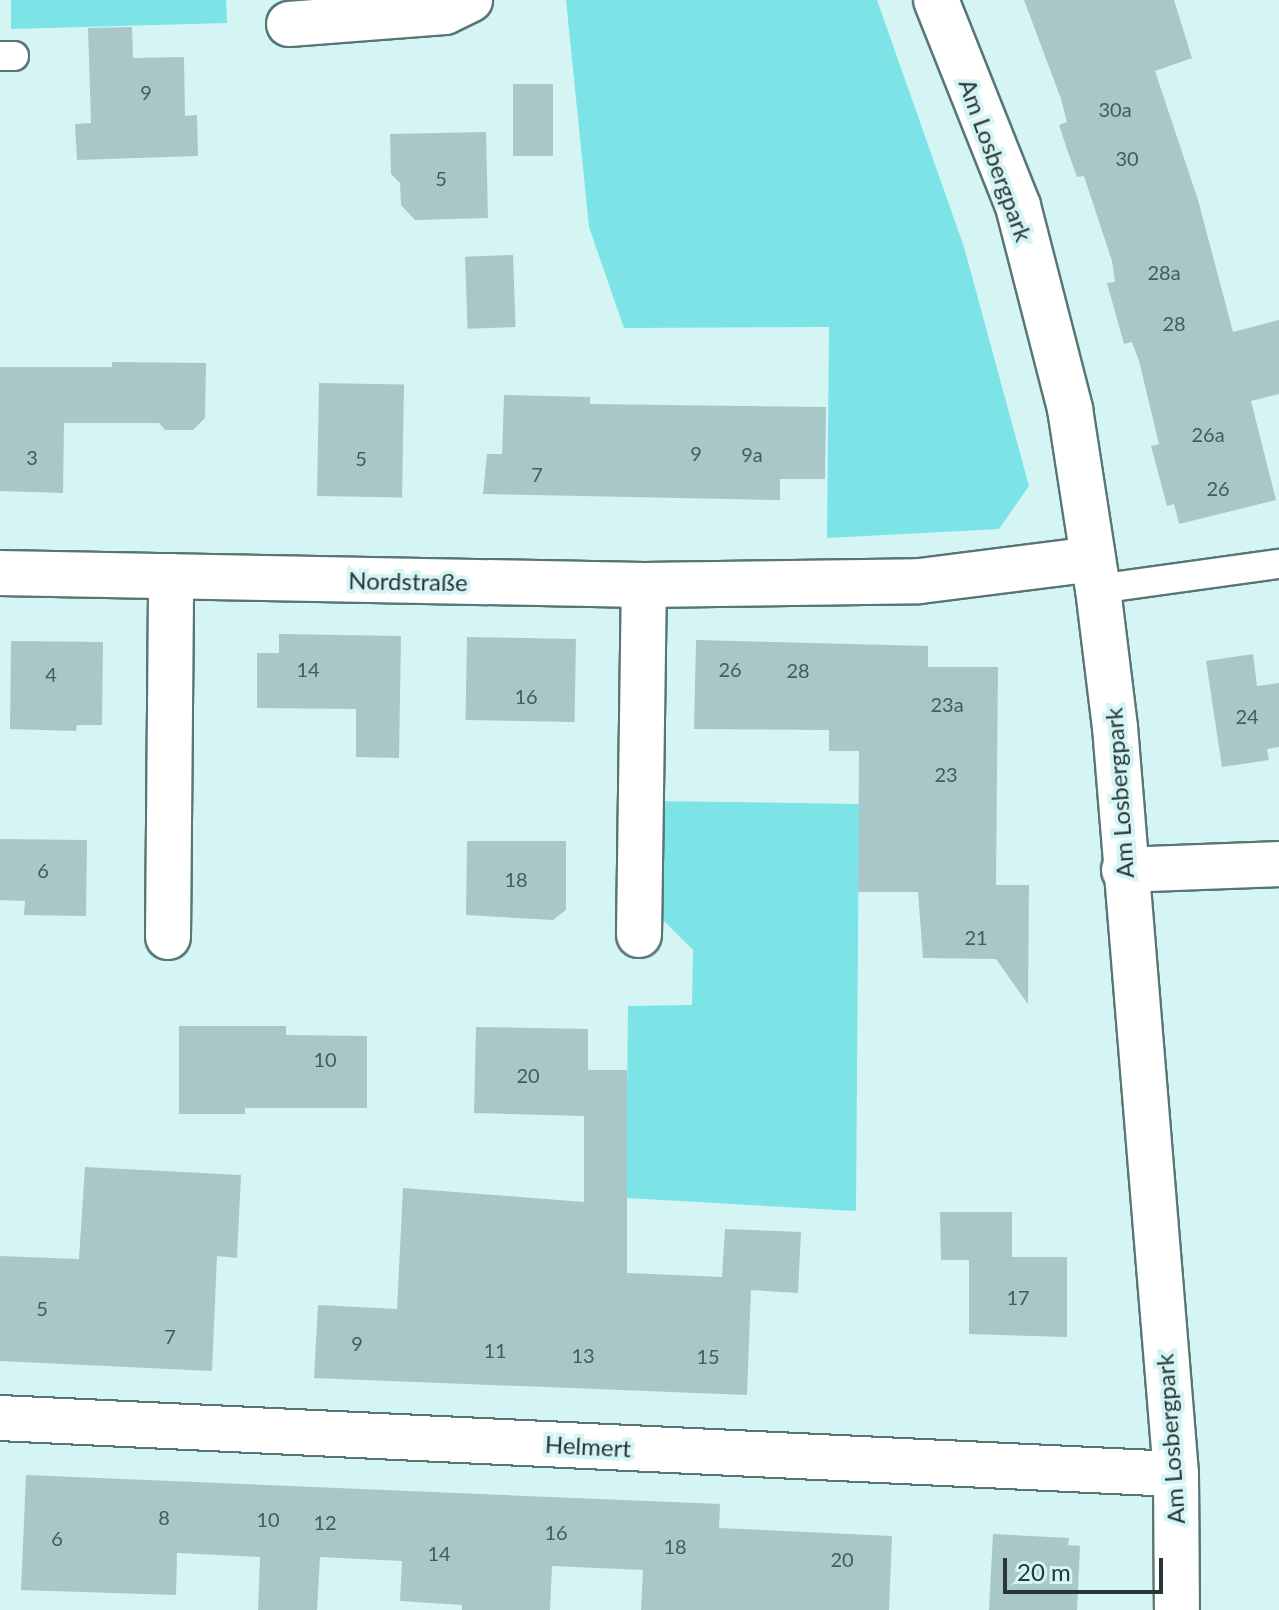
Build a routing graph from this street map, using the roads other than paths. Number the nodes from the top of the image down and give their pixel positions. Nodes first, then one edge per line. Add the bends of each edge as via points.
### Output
1 (470, 0) edge
2 (936, 0) edge
3 (289, 24) dead end
4 (1279, 564) edge
5 (0, 573) edge
6 (1096, 574) junction
7 (171, 576) junction
8 (644, 585) junction
9 (1279, 864) edge
10 (1124, 870) junction
11 (639, 935) dead end
12 (168, 937) dead end
13 (0, 1418) edge
14 (1176, 1474) junction
15 (1177, 1610) edge

1 - 3 street via 445,12
2 - 6 street, Am Losbergpark via 1018,206 1070,409
4 - 6 lane
5 - 7 street, Nordstraße
6 - 8 street, Nordstraße
6 - 10 street, Am Losbergpark
7 - 8 street, Nordstraße
7 - 12 street
8 - 11 street
9 - 10 street
10 - 14 street, Am Losbergpark
13 - 14 street, Helmert
14 - 15 street, Am Losbergpark

